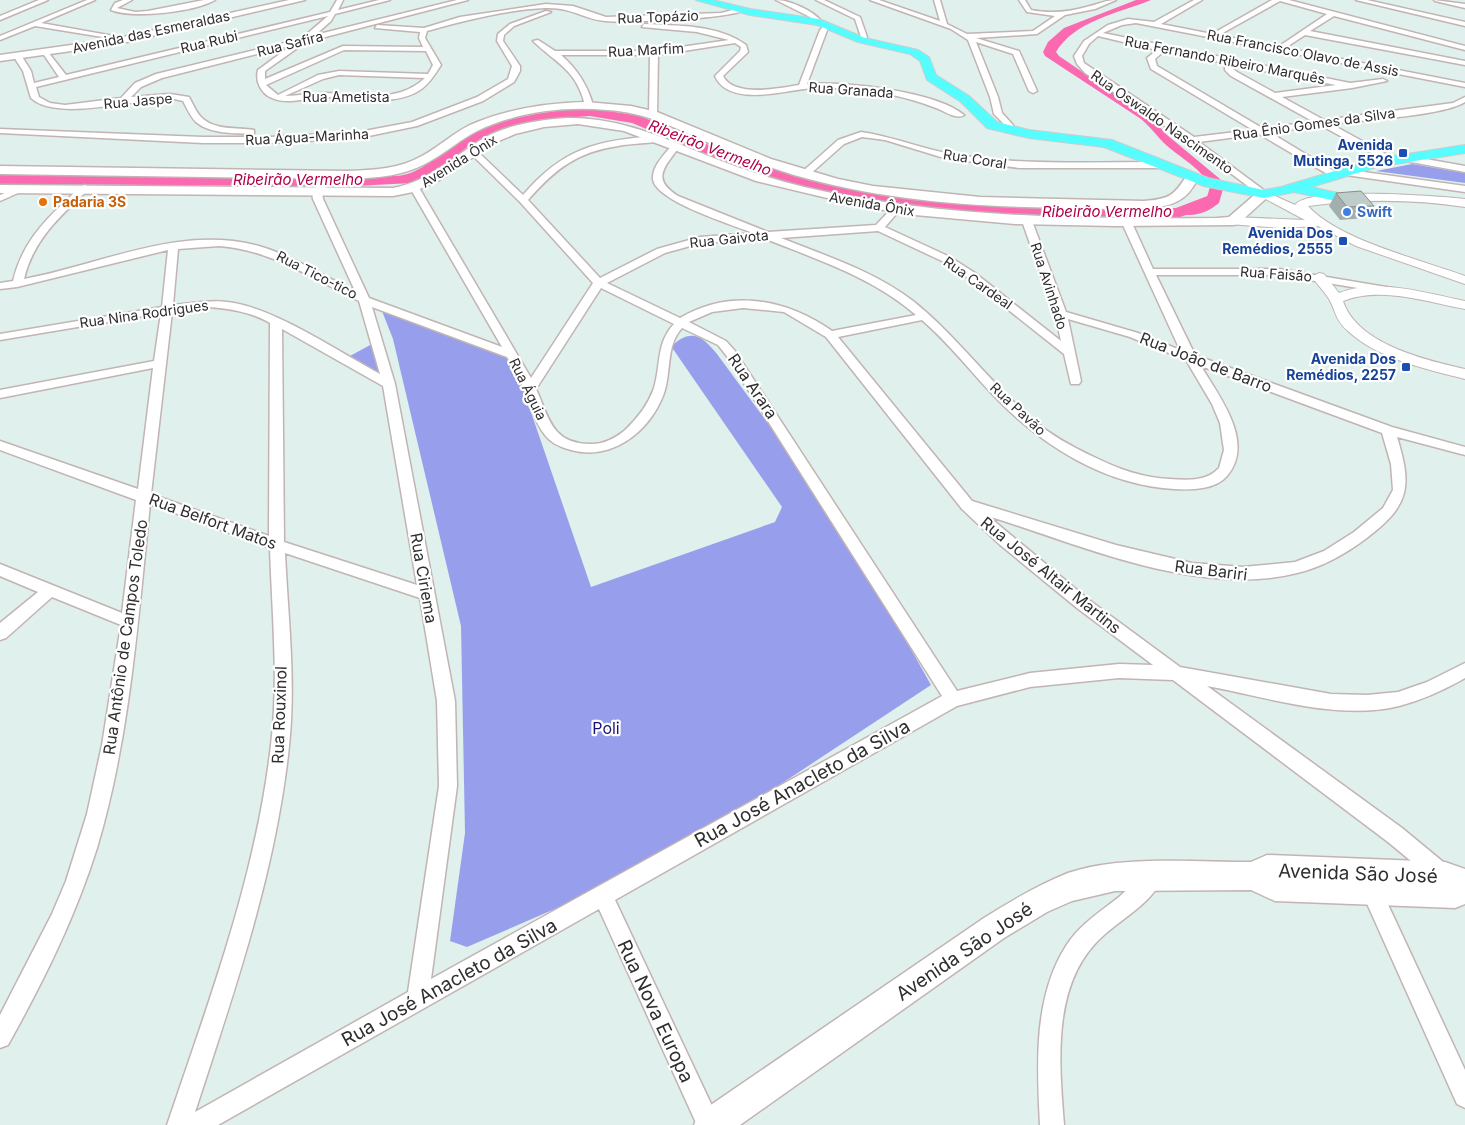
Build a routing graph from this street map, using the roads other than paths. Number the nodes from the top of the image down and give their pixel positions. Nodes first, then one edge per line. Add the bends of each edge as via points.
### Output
1 (32, 0) edge
2 (44, 0) edge
3 (92, 0) edge
4 (129, 0) edge
5 (212, 0) edge
6 (301, 0) edge
7 (340, 0) edge
8 (387, 0) edge
9 (465, 0) edge
10 (687, 0) edge
11 (701, 0) edge
12 (779, 0) edge
13 (819, 0) edge
14 (937, 0) edge
15 (1022, 0) edge
16 (1112, 0) edge
17 (1199, 0) edge
18 (1277, 0) edge
19 (1282, 0) edge
20 (1359, 0) edge
21 (1403, 0) edge
22 (1437, 0) edge
23 (878, 1) edge
24 (498, 4) dead end
25 (562, 6) junction
26 (1465, 6) edge
27 (1391, 7) junction
28 (734, 10) junction
29 (1064, 13) junction
30 (1333, 13) junction
31 (332, 14) junction
32 (474, 17) junction
33 (0, 18) edge
34 (605, 19) junction
35 (1140, 22) joint
36 (34, 24) junction
37 (823, 24) junction
38 (1154, 24) junction
39 (1465, 24) edge
40 (944, 25) junction
41 (363, 26) junction
42 (424, 30) junction
43 (1302, 32) junction
44 (1097, 34) junction
45 (1214, 36) junction
46 (969, 37) junction
47 (0, 38) edge
48 (125, 40) junction
49 (862, 40) junction
50 (305, 41) junction
51 (536, 41) dead end
52 (738, 41) junction
53 (1465, 48) edge
54 (429, 49) junction
55 (1163, 49) junction
56 (1280, 49) junction
57 (554, 53) junction
58 (654, 53) junction
59 (45, 54) junction
60 (18, 57) junction
61 (0, 58) edge
62 (1229, 62) junction
63 (1465, 63) edge
64 (430, 76) junction
65 (62, 77) junction
66 (1383, 81) dead end
67 (262, 83) junction
68 (1465, 85) edge
69 (32, 86) junction
70 (1352, 86) junction
71 (802, 87) junction
72 (1033, 91) dead end
73 (1273, 96) junction
74 (276, 98) junction
75 (1465, 100) edge
76 (123, 101) junction
77 (589, 105) junction
78 (654, 114) junction
79 (960, 115) dead end
80 (1001, 122) junction
81 (1322, 123) junction
82 (0, 132) edge
83 (1260, 132) junction
84 (304, 138) junction
85 (658, 139) junction
86 (1192, 140) junction
87 (675, 147) junction
88 (1465, 149) edge
89 (472, 152) junction
90 (1396, 159) junction
91 (1162, 165) junction
92 (1465, 169) edge
93 (0, 170) edge
94 (1338, 173) junction
95 (805, 174) junction
96 (330, 176) junction
97 (1198, 180) junction
98 (85, 188) junction
99 (415, 188) junction
100 (1295, 188) junction
101 (0, 189) edge
102 (22, 189) junction
103 (1465, 189) edge
104 (318, 191) junction
105 (1264, 194) junction
106 (0, 198) edge
107 (1341, 198) junction
108 (523, 200) junction
109 (1465, 202) edge
110 (894, 210) junction
111 (1026, 221) junction
112 (1233, 221) junction
113 (1127, 223) junction
114 (1316, 223) junction
115 (879, 228) junction
116 (768, 234) junction
117 (173, 246) junction
118 (1150, 272) junction
119 (1318, 277) junction
120 (1465, 280) edge
121 (599, 283) junction
122 (17, 284) junction
123 (0, 286) edge
124 (1402, 293) junction
125 (1336, 299) junction
126 (364, 300) junction
127 (1465, 305) edge
128 (167, 309) junction
129 (1061, 314) junction
130 (926, 316) junction
131 (276, 322) junction
132 (679, 323) junction
133 (830, 335) junction
134 (0, 337) edge
135 (1068, 352) junction
136 (511, 354) junction
137 (1191, 358) junction
138 (160, 363) junction
139 (1465, 374) edge
140 (1075, 381) dead end
141 (389, 384) junction
142 (530, 389) junction
143 (0, 394) edge
144 (1388, 430) junction
145 (0, 445) edge
146 (1465, 451) edge
147 (144, 496) junction
148 (967, 505) junction
149 (277, 545) junction
150 (0, 570) edge
151 (50, 590) junction
152 (426, 594) junction
153 (129, 622) junction
154 (0, 633) edge
155 (1465, 670) edge
156 (1176, 673) junction
157 (954, 699) junction
158 (1395, 835) junction
159 (1153, 877) junction
160 (1367, 882) junction
161 (1445, 885) edge
162 (603, 896) junction
163 (418, 998) junction
164 (0, 1037) edge
165 (1465, 1096) edge
166 (179, 1125) edge
167 (194, 1125) edge
168 (710, 1125) edge
169 (1052, 1125) edge

1 - 2 street
2 - 33 street
3 - 36 street
4 - 5 street via 113,9 143,13
6 - 48 main road, Avenida das Esmeraldas
7 - 31 street
8 - 31 street, Rua Rubi
9 - 41 street, Rua Safira
10 - 28 main road
11 - 28 main road
12 - 37 street
13 - 49 street via 858,18 864,37
14 - 40 street
15 - 29 street via 1029,11
16 - 29 street
17 - 38 street
18 - 45 street
19 - 30 street
20 - 27 street
21 - 27 street
22 - 26 street
23 - 40 street
24 - 32 street
25 - 32 street, Rua Topázio
25 - 34 street, Rua Topázio
25 - 84 street, Rua Água-Marinha via 512,25 501,34 500,41 515,60 516,71 507,83 489,95 390,130
27 - 39 street
28 - 34 street, Rua Topázio via 711,16
28 - 37 main road
29 - 46 street via 1035,34
30 - 43 street
30 - 53 street
31 - 50 street
31 - 65 street, Rua Rubi
32 - 42 street, Rua Topázio
34 - 52 street via 714,34
35 - 38 street, Rua Francisco Olavo de Assis
35 - 44 street, Rua Oswaldo Nascimento via 1125,22
36 - 47 street
36 - 48 street
37 - 49 main road
37 - 71 street
38 - 45 street, Rua Francisco Olavo de Assis
40 - 46 street
41 - 42 street, Rua Topázio
41 - 50 street, Rua Safira
42 - 54 street via 422,38
43 - 56 street
43 - 63 street
44 - 55 street, Rua Fernando Ribeiro Marquês
44 - 86 street, Rua Oswaldo Nascimento via 1079,50 1079,59 1084,67
45 - 56 street, Rua Francisco Olavo de Assis
46 - 72 street via 1016,52
46 - 80 street
48 - 59 main road, Avenida das Esmeraldas
49 - 80 main road via 921,55 931,77 965,99 982,117
50 - 67 street via 265,67 260,73
50 - 76 street, Rua Safira via 149,80 135,87
51 - 57 street
52 - 58 street, Rua Marfim
52 - 71 street, Rua Granada via 744,46 744,52 721,73 723,83 735,89 756,92
54 - 64 street via 438,63
54 - 67 street via 343,48
55 - 62 street, Rua Fernando Ribeiro Marquês
55 - 83 street via 1151,58 1154,67
56 - 68 street, Rua Francisco Olavo de Assis
57 - 58 street, Rua Marfim
57 - 77 street via 573,69 583,83
58 - 78 street
59 - 60 main road, Avenida das Esmeraldas
59 - 65 street
60 - 61 main road, Avenida das Esmeraldas
60 - 69 street, Rua Jaspe
62 - 70 street, Rua Fernando Ribeiro Marquês
62 - 73 street via 1228,67 1234,74
64 - 74 street via 339,72 325,75
64 - 74 street, Rua Ametista via 411,92 392,98 327,95
65 - 69 street, Rua Rubi
66 - 70 street
67 - 74 street
69 - 76 street, Rua Jaspe via 37,101 52,106
70 - 73 street
71 - 79 street, Rua Granada via 894,92 935,103
73 - 81 street
75 - 81 street, Rua Ênio Gomes da Silva via 1447,106
76 - 84 street, Rua Jaspe via 178,96 188,102 199,120 216,127
77 - 78 main road, Avenida Ônix
77 - 96 main road, Avenida Ônix via 545,109 490,122 458,136 420,163 403,169
78 - 95 main road, Avenida Ônix via 749,156
80 - 91 main road via 1029,134 1100,141
81 - 83 street, Rua Ênio Gomes da Silva
81 - 90 street
82 - 84 street, Rua Água-Marinha via 204,140
83 - 86 street, Rua Ênio Gomes da Silva
83 - 94 street
85 - 87 main road, Avenida Ônix
85 - 89 main road, Avenida Ônix via 617,125 566,121 537,124 511,132
85 - 108 street via 606,145 576,155 551,170
86 - 105 street, Rua Oswaldo Nascimento
87 - 110 main road, Avenida Ônix via 752,176
87 - 116 street, Rua Pavão via 657,174 663,191
88 - 90 main road
89 - 99 main road, Avenida Ônix via 440,176
89 - 108 street, Rua Arara
90 - 92 street
90 - 94 main road
91 - 95 street, Rua Coral via 996,163 944,155 864,134 841,142
91 - 97 main road
93 - 96 main road, Avenida Ônix
94 - 100 main road
94 - 103 street
95 - 97 main road, Avenida Ônix via 915,197 1088,204 1167,201
96 - 104 street
97 - 105 main road
98 - 102 main road, Avenida Ônix
98 - 104 main road, Avenida Ônix
98 - 122 street via 27,248
99 - 104 main road, Avenida Ônix via 375,193
99 - 136 street, Rua Águia
100 - 105 main road
100 - 107 main road
101 - 102 main road, Avenida Ônix
102 - 106 street
104 - 126 street, Rua Ciriema via 324,215
105 - 112 main road
105 - 114 street
107 - 109 street
107 - 114 street via 1302,205
108 - 121 street, Rua Arara
110 - 111 main road, Avenida Ônix
110 - 115 street
111 - 113 main road, Avenida Ônix
111 - 129 street, Rua Avinhado
112 - 113 main road, Avenida Ônix
112 - 114 street, Avenida Ônix
113 - 118 street, Rua Pavão
114 - 120 street via 1391,256
115 - 116 street, Rua Gaivota
115 - 135 street, Rua Cardeal via 939,255 971,275
116 - 121 street, Rua Gaivota via 700,240 677,246
116 - 130 street, Rua Pavão via 882,284
117 - 122 street, Rua Tico-tico via 137,252 68,273
117 - 126 street, Rua Tico-tico via 219,243 261,249 279,255
117 - 128 street, Rua Antônio de Campos Toledo
118 - 119 street, Rua Faisão via 1262,271
118 - 137 street, Rua Pavão
119 - 124 street, Rua Faisão
119 - 125 street
121 - 132 street, Rua Arara
121 - 142 street, Rua Gaivota
122 - 123 street, Rua Tico-tico
124 - 125 street via 1363,292
124 - 127 street
125 - 139 street via 1339,314 1372,341 1401,356
126 - 136 street, Rua Tico-tico
126 - 141 street, Rua Ciriema
128 - 131 street, Rua Nina Rodrigues via 228,305 250,310
128 - 134 street, Rua Nina Rodrigues
128 - 138 street, Rua Antônio de Campos Toledo
129 - 135 street, Rua Avinhado
129 - 137 street, Rua João de Barro via 1134,335
130 - 133 street
130 - 137 street, Rua Pavão via 1006,401 1038,430 1082,458 1118,473 1156,483 1207,482 1219,478 1229,463 1231,442 1228,427
131 - 141 street, Rua Nina Rodrigues
131 - 149 street, Rua Rouxinol
132 - 133 street, Rua José Altair Martins via 712,308 769,305 801,315
132 - 142 street, Rua Águia via 664,350 657,396 631,431 614,444 593,449 563,443 547,429
132 - 157 street, Rua Arara via 722,343 738,362
133 - 148 street, Rua José Altair Martins
135 - 140 street, Rua Avinhado
136 - 142 street, Rua Águia
137 - 144 street, Rua João de Barro
138 - 143 street
138 - 147 street, Rua Antônio de Campos Toledo
141 - 152 street, Rua Ciriema
144 - 146 street, Rua João de Barro
144 - 148 street, Rua Bariri via 1401,475 1400,493 1395,502 1373,526 1346,545 1298,568 1254,575 1194,570 1151,561
145 - 147 street, Rua Belfort Matos
147 - 149 street, Rua Belfort Matos
147 - 153 street, Rua Antônio de Campos Toledo
148 - 156 street, Rua José Altair Martins via 1037,568
149 - 152 street, Rua Belfort Matos
149 - 166 street, Rua Rouxinol via 281,743 267,834 240,932
150 - 151 street
151 - 153 street
151 - 154 street
152 - 163 street, Rua Ciriema via 446,701 448,786
153 - 164 street, Rua Antônio de Campos Toledo via 115,724 96,816 77,879 55,936
155 - 156 street, Rua José Anacleto da Silva via 1432,688 1398,699 1367,703 1331,702
156 - 157 street, Rua José Anacleto da Silva via 1119,671 1030,680
156 - 158 street, Rua José Altair Martins
157 - 162 street, Rua José Anacleto da Silva
158 - 161 street, Rua José Altair Martins
158 - 161 street, Rua José Altair Martins
159 - 160 main road, Avenida São José via 1252,876 1275,888
159 - 168 main road, Avenida São José via 1114,877 1090,882 1037,902 954,955
159 - 169 street via 1140,895 1088,935 1065,969 1051,1033
160 - 161 main road, Avenida São José
160 - 165 street
162 - 163 street, Rua José Anacleto da Silva
162 - 168 street, Rua Nova Europa
163 - 167 street, Rua José Anacleto da Silva

